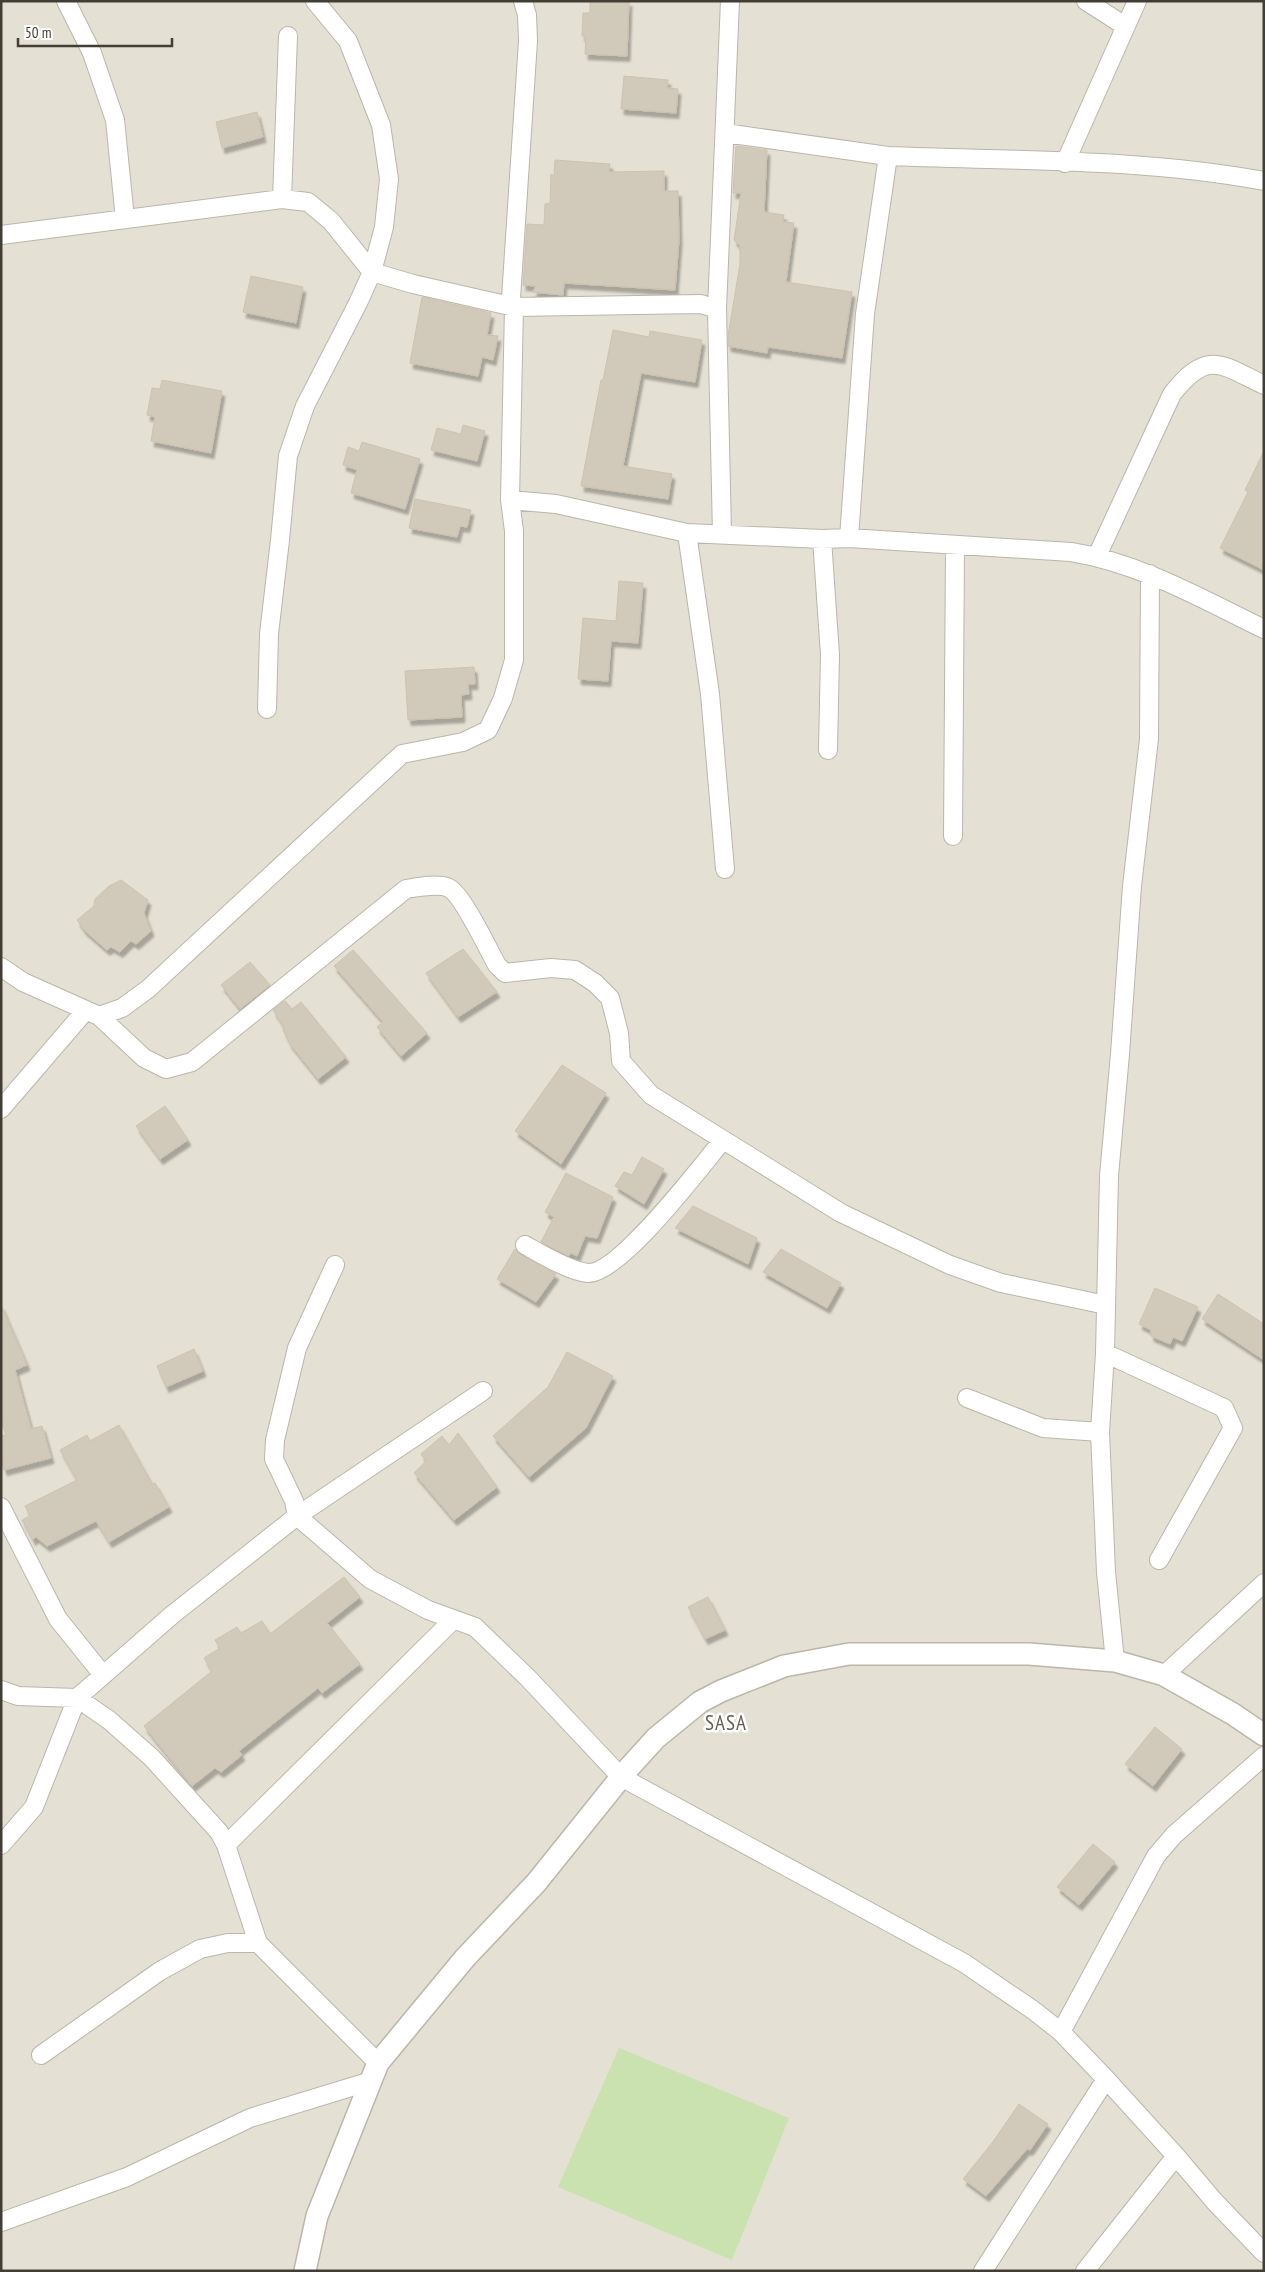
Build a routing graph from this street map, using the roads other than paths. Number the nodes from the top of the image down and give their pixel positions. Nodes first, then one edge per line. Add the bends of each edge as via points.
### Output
1 (66, 1) edge
2 (315, 1) edge
3 (523, 1) edge
4 (730, 1) edge
5 (1086, 1) edge
6 (1137, 1) edge
7 (1125, 26) junction
8 (288, 36) dead end
9 (725, 133) junction
10 (888, 156) junction
11 (1065, 163) junction
12 (1264, 181) edge
13 (282, 199) junction
14 (125, 219) junction
15 (1, 235) edge
16 (372, 272) junction
17 (514, 307) junction
18 (717, 309) junction
19 (1264, 385) edge
20 (510, 500) junction
21 (687, 533) junction
22 (722, 534) junction
23 (850, 538) junction
24 (822, 539) junction
25 (955, 546) junction
26 (1097, 556) junction
27 (1150, 574) junction
28 (1264, 629) edge
29 (268, 708) dead end
30 (828, 750) dead end
31 (953, 836) dead end
32 (725, 869) dead end
33 (1, 967) edge
34 (92, 1013) junction
35 (1, 1109) edge
36 (723, 1140) junction
37 (525, 1245) dead end
38 (335, 1265) dead end
39 (1106, 1305) junction
40 (1105, 1353) junction
41 (483, 1391) dead end
42 (967, 1398) dead end
43 (1100, 1432) junction
44 (1, 1506) edge
45 (297, 1516) junction
46 (1159, 1560) dead end
47 (1264, 1583) edge
48 (454, 1620) junction
49 (1115, 1661) junction
50 (103, 1675) junction
51 (1164, 1675) junction
52 (1, 1690) edge
53 (78, 1698) junction
54 (1264, 1735) edge
55 (1264, 1756) edge
56 (622, 1777) junction
57 (226, 1844) junction
58 (1, 1845) edge
59 (258, 1943) junction
60 (1061, 2032) junction
61 (42, 2055) dead end
62 (375, 2072) junction
63 (1106, 2080) junction
64 (1176, 2156) junction
65 (1, 2222) edge
66 (1264, 2253) edge
67 (305, 2271) edge
68 (983, 2271) edge
69 (1085, 2271) edge

1 - 14 street via 92,53 116,120
2 - 16 street via 348,41 381,125 389,179 384,228
3 - 17 street via 528,41
4 - 9 street
5 - 7 street
6 - 7 street
7 - 11 street
8 - 13 street
9 - 10 street
9 - 18 street
10 - 11 street
10 - 23 street via 865,314
11 - 12 street via 1114,163
13 - 14 street
13 - 16 street via 308,202 331,221
14 - 15 street
16 - 17 street
16 - 29 street via 305,406 288,456 268,634
17 - 18 street via 701,304
17 - 20 street
18 - 22 street
19 - 26 street via 1218,363 1206,364 1193,371 1180,384 1172,394
20 - 21 street via 556,504
20 - 34 street via 514,531 514,660 503,698 488,730 463,742 402,754 148,989 122,1008
21 - 22 street
21 - 32 street via 710,694
22 - 24 street
23 - 24 street
23 - 25 street
24 - 30 street via 830,654
25 - 26 street
25 - 31 street
26 - 27 street
27 - 28 street
27 - 39 street via 1150,739 1132,886 1109,1176
33 - 34 street via 23,982
34 - 35 street
34 - 36 street via 144,1058 166,1070 192,1062 406,889 427,886 449,888 461,898 496,964 505,973 550,968 575,970 595,982 610,998 622,1061 633,1076 651,1095
36 - 37 street via 655,1221 609,1265 588,1273 554,1262
36 - 39 street via 841,1213 950,1265 1001,1283
38 - 45 street via 297,1348 275,1440 274,1458 294,1501
39 - 40 street
40 - 43 street
40 - 46 street via 1224,1408 1233,1428
41 - 45 street
42 - 43 street via 1043,1428
43 - 49 street via 1106,1572
44 - 50 street via 58,1619
45 - 48 street via 370,1579
45 - 50 street via 172,1615
47 - 51 street
48 - 56 street via 475,1627
48 - 57 street
49 - 51 street
49 - 56 street via 1029,1654 850,1654 784,1666 700,1702 656,1738
50 - 53 street
51 - 54 street
52 - 53 street via 18,1696
53 - 57 street via 152,1758 219,1832
53 - 58 street via 34,1807
55 - 60 street via 1174,1835 1156,1856
56 - 60 street via 964,1963
56 - 62 street via 536,1883 458,1965
57 - 59 street
59 - 61 street via 228,1943 200,1949 160,1970
59 - 62 street
60 - 63 street
62 - 65 street via 250,2118 127,2177
62 - 67 street via 317,2216
63 - 64 street
63 - 68 street
64 - 66 street
64 - 69 street

